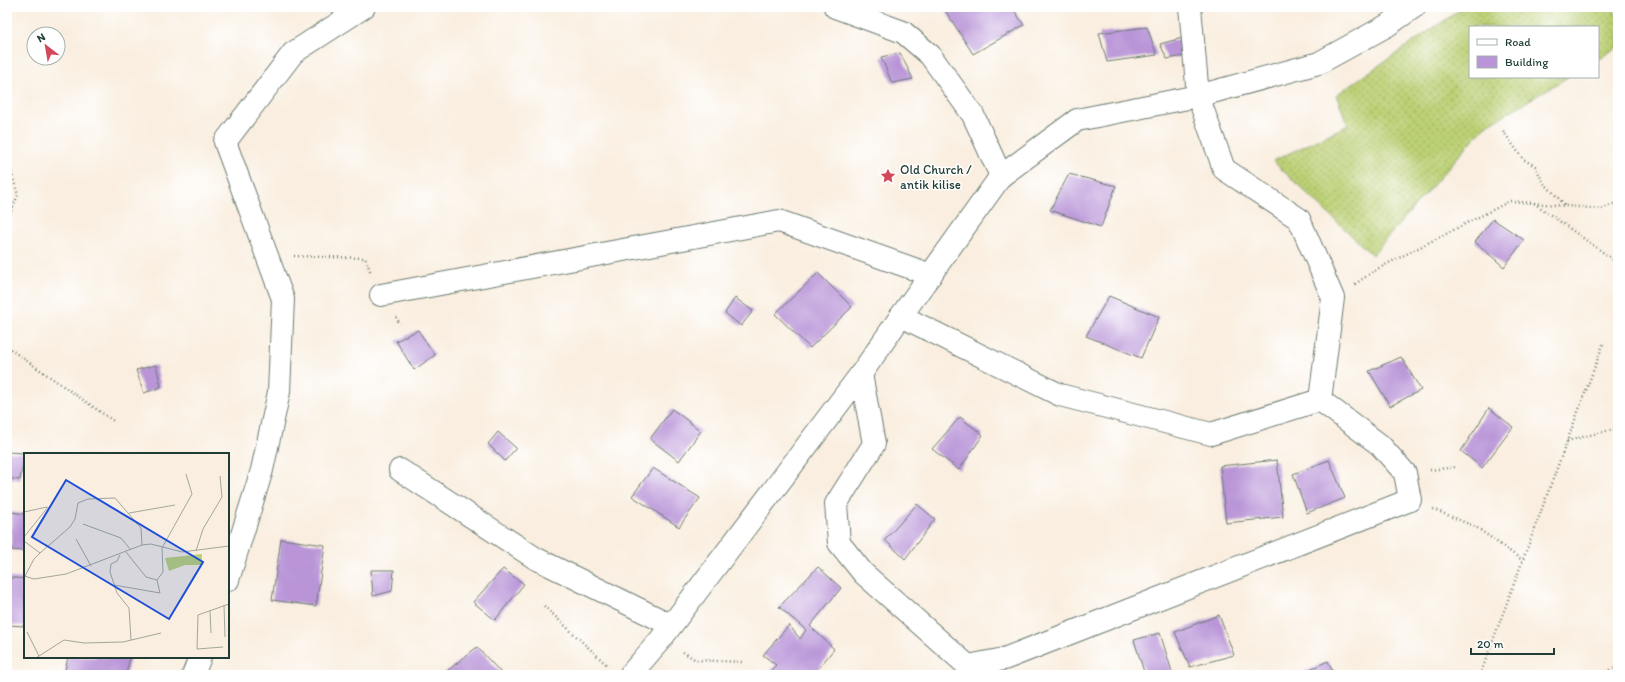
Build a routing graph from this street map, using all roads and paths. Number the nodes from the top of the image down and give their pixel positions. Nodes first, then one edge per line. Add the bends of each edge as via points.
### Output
1 (364, 7) edge
2 (835, 7) edge
3 (1190, 7) edge
4 (1414, 7) edge
5 (1198, 96) junction
6 (1503, 131) dead end
7 (7, 157) edge
8 (1001, 176) junction
9 (1618, 202) edge
10 (1533, 203) junction
11 (1566, 206) junction
12 (7, 221) edge
13 (267, 255) junction
14 (1618, 263) edge
15 (931, 275) junction
16 (381, 295) junction
17 (1332, 298) junction
18 (901, 316) junction
19 (400, 324) dead end
20 (1604, 342) dead end
21 (7, 347) edge
22 (862, 374) junction
23 (1320, 400) junction
24 (115, 422) dead end
25 (1618, 428) edge
26 (1567, 441) junction
27 (400, 470) dead end
28 (1410, 500) junction
29 (1522, 560) junction
30 (229, 577) edge
31 (544, 606) dead end
32 (666, 632) junction
33 (200, 658) edge
34 (743, 662) dead end
35 (1618, 666) edge
36 (973, 671) edge
37 (621, 672) edge
38 (193, 675) edge
39 (1480, 675) edge
40 (1598, 675) edge

1 - 13 street via 293,53 225,142
2 - 8 street via 903,32 930,55 973,115
3 - 5 street
4 - 5 street via 1388,25 1319,63
5 - 8 street via 1077,120
5 - 17 street via 1224,169 1300,219
6 - 11 path via 1523,159 1535,166 1543,182
7 - 12 path via 18,195
8 - 15 street
9 - 11 path via 1601,209
10 - 11 path
10 - 14 path
10 - 17 path via 1510,201 1379,268
13 - 16 path via 365,258
13 - 30 street via 283,299 279,392 262,470
15 - 16 street via 780,221
15 - 18 street
16 - 19 path
17 - 23 street
18 - 22 street
18 - 23 street via 1060,395 1211,434
20 - 26 path
21 - 24 path
22 - 32 street
22 - 36 street via 874,444 836,504 839,543 863,573
23 - 28 street via 1380,445 1405,473
25 - 26 path
26 - 29 path
27 - 32 street via 536,558
28 - 29 path via 1476,527
28 - 36 street
29 - 39 path
31 - 37 path
32 - 34 path via 696,660
32 - 37 street
33 - 38 street
35 - 40 path

